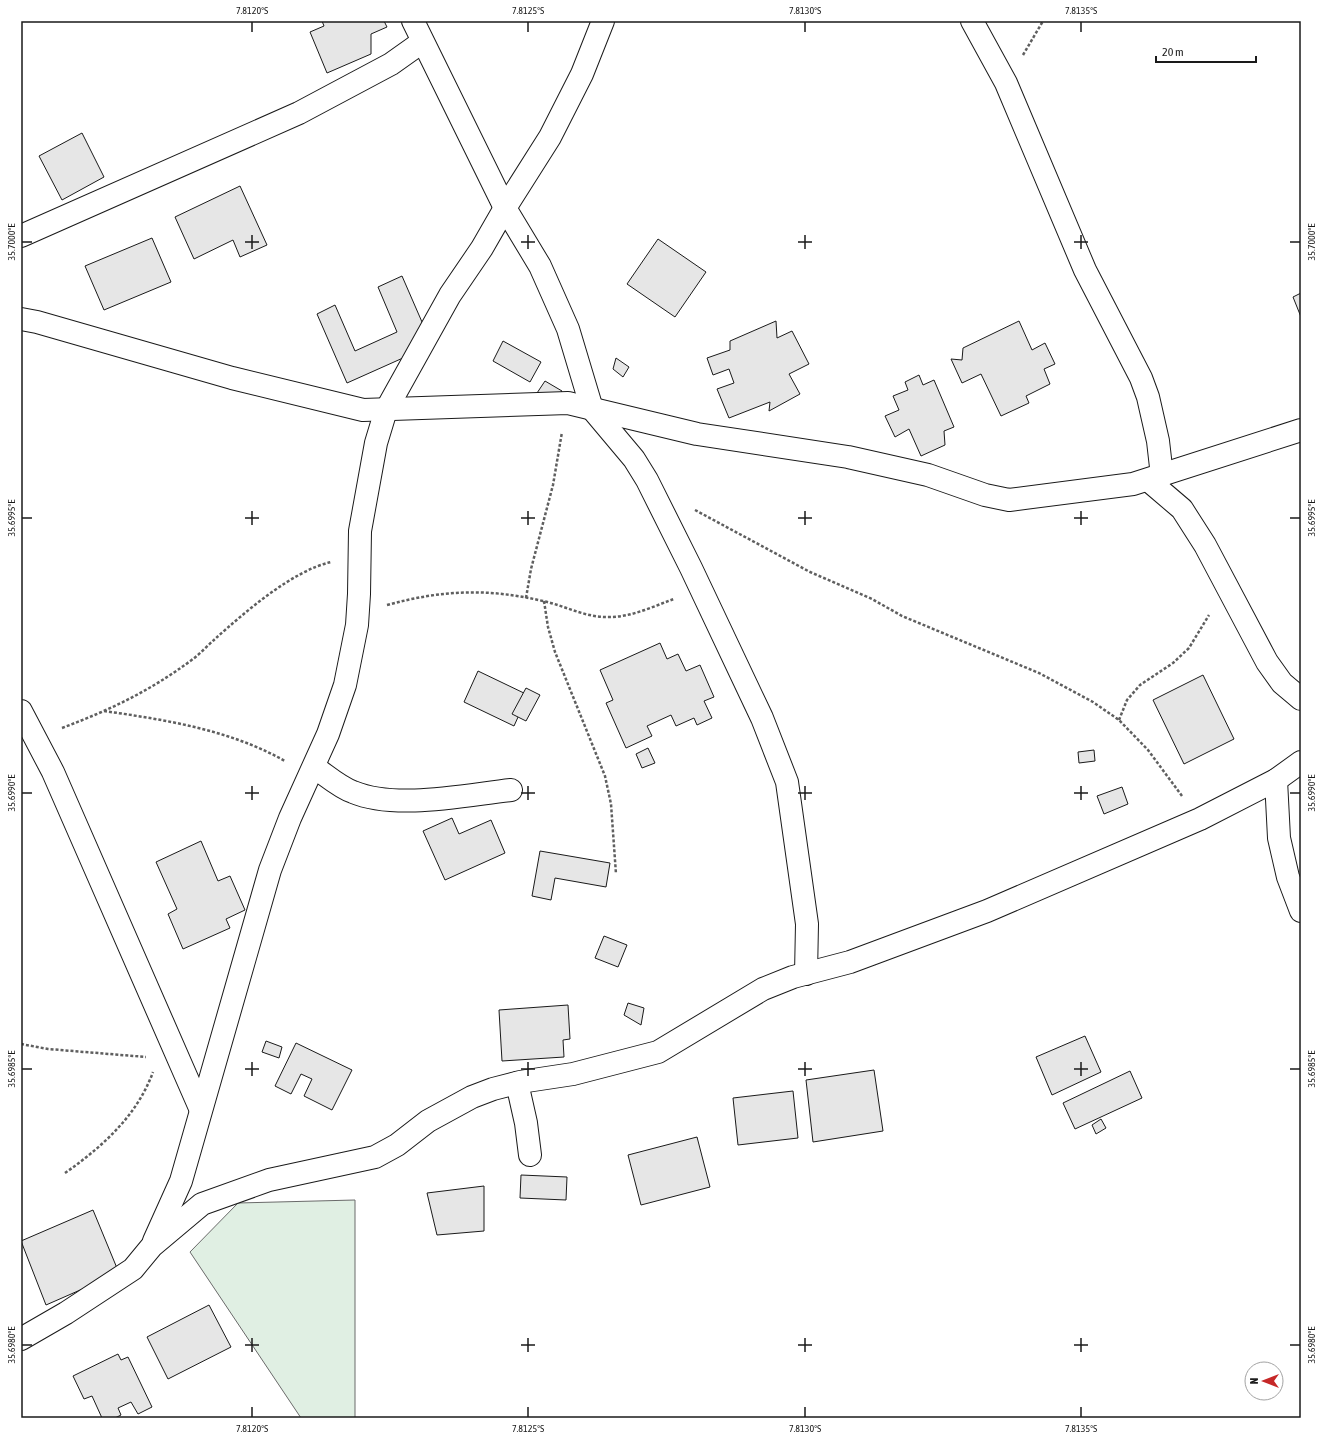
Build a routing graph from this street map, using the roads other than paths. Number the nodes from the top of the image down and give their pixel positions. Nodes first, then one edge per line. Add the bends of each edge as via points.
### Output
1 (413, 21) edge
2 (603, 21) edge
3 (972, 21) edge
4 (422, 42) junction
5 (505, 208) junction
6 (21, 236) edge
7 (21, 319) edge
8 (592, 408) junction
9 (386, 410) junction
10 (1301, 430) edge
11 (1155, 478) junction
12 (1301, 699) edge
13 (21, 711) edge
14 (1301, 762) edge
15 (312, 771) junction
16 (1276, 780) junction
17 (511, 790) dead end
18 (1301, 911) edge
19 (806, 974) junction
20 (517, 1083) junction
21 (200, 1108) junction
22 (530, 1155) dead end
23 (152, 1246) junction
24 (21, 1340) edge

1 - 4 street
2 - 5 street via 582,74 553,131
3 - 11 street via 1006,83 1085,270 1141,378 1158,440
4 - 5 street
4 - 6 street via 391,64 299,114
5 - 8 street via 540,266 565,322
5 - 9 street via 450,295
7 - 9 street via 363,410
8 - 9 street via 568,403
8 - 11 street via 697,434 848,456 928,475 985,495 1009,500
8 - 19 street via 630,454 647,480 762,718 787,782 807,924
9 - 15 street via 360,531 357,618 353,652 335,716
10 - 11 street via 1264,440
11 - 12 street via 1182,509 1205,545 1267,662 1282,683
13 - 21 street via 54,772 168,1057
14 - 16 street
15 - 17 street via 353,792 396,801 445,799
15 - 21 street via 270,870 223,1038
16 - 18 street via 1279,838 1288,877
16 - 19 street via 1200,819 987,912 850,962
19 - 20 street via 764,989 658,1052 573,1074
20 - 22 street
20 - 23 street via 472,1097 428,1121 397,1145 375,1157 269,1180 202,1204
21 - 23 street via 181,1181
23 - 24 street via 133,1269 66,1314

